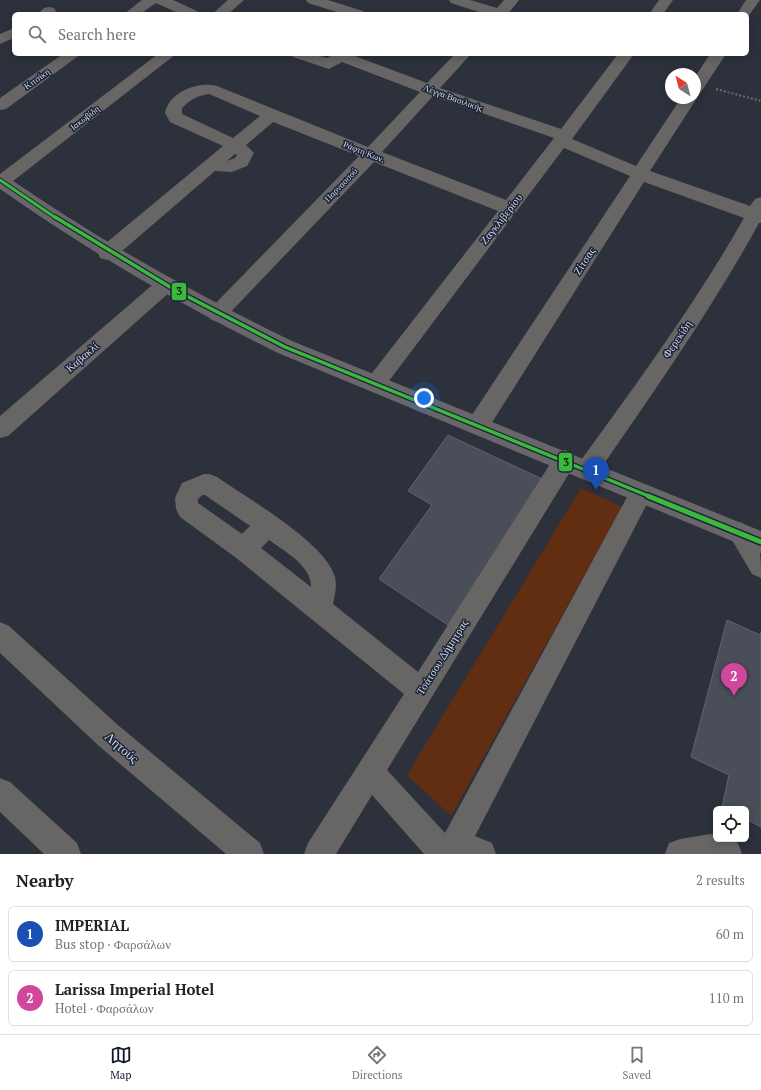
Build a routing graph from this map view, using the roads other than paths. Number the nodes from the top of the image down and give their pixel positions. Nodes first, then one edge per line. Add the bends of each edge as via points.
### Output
1 (151, 0) edge
2 (161, 0) edge
3 (237, 0) edge
4 (313, 0) edge
5 (456, 0) edge
6 (512, 0) edge
7 (666, 0) edge
8 (753, 0) edge
9 (134, 12) edge
10 (188, 12) edge
11 (222, 12) edge
12 (352, 12) edge
13 (494, 12) edge
14 (502, 12) edge
15 (657, 12) edge
16 (745, 12) edge
17 (12, 33) edge
18 (0, 40) edge
19 (70, 56) edge
20 (165, 56) edge
21 (318, 56) edge
22 (461, 56) edge
23 (625, 56) edge
24 (717, 56) edge
25 (339, 58) edge
26 (701, 79) edge
27 (430, 90) junction
28 (685, 104) edge
29 (0, 105) edge
30 (271, 115) junction
31 (564, 139) junction
32 (234, 145) junction
33 (371, 154) junction
34 (640, 174) junction
35 (3, 185) edge
36 (508, 208) junction
37 (759, 212) edge
38 (107, 252) junction
39 (164, 286) junction
40 (217, 314) junction
41 (376, 384) junction
42 (478, 425) junction
43 (0, 429) edge
44 (576, 465) junction
45 (641, 493) junction
46 (267, 525) junction
47 (751, 538) edge
48 (244, 549) junction
49 (761, 566) edge
50 (319, 609) junction
51 (0, 634) edge
52 (421, 691) junction
53 (371, 773) junction
54 (0, 792) edge
55 (458, 851) edge
56 (66, 854) edge
57 (249, 854) edge
58 (319, 854) edge
59 (680, 854) edge
60 (727, 854) edge

1 - 9 street
2 - 10 street
3 - 11 street
4 - 12 street
5 - 13 street
6 - 14 street
7 - 15 street
8 - 16 street
17 - 18 street
19 - 29 street, Κιτσίκη
20 - 35 street, Ιακωβίδη
21 - 25 street, Λέγγα Βασιλικής
22 - 27 street, Παρνασσού
23 - 31 street, Ζαγκλιβερίου
24 - 26 street, Ζίτσας
25 - 27 street, Λέγγα Βασιλικής
27 - 31 street, Λέγγα Βασιλικής
27 - 33 street, Παρνασσού
28 - 34 street, Ζίτσας
30 - 32 street
30 - 32 street, Ράφτη Κων. via 220,92 204,89 184,97 174,107 173,113 176,118
30 - 33 street, Ράφτη Κων.
31 - 34 street, Λέγγα Βασιλικής
31 - 36 street, Ζαγκλιβερίου
32 - 38 street
33 - 36 street, Ράφτη Κων.
33 - 40 street, Παρνασσού
34 - 37 street, Λέγγα Βασιλικής
34 - 42 street, Ζίτσας
35 - 38 main road
36 - 41 street, Ζαγκλιβερίου
37 - 44 street, Φερεκίδη via 631,408
38 - 39 main road
39 - 40 main road
39 - 43 street, Καβακλί
40 - 41 main road via 285,347
41 - 42 main road
42 - 44 main road
44 - 45 main road
44 - 52 street, Τσάτσου Δήμητρας
45 - 47 main road
45 - 55 street
46 - 48 street
46 - 48 street via 209,484 200,484 188,493 185,501 188,509
46 - 50 street via 318,566 324,585
47 - 49 street
48 - 50 street
50 - 52 street
51 - 57 street, Λητούς via 109,736
52 - 53 street, Τσάτσου Δήμητρας
53 - 55 street
53 - 58 street, Τσάτσου Δήμητρας
54 - 56 street
59 - 60 street via 710,849

